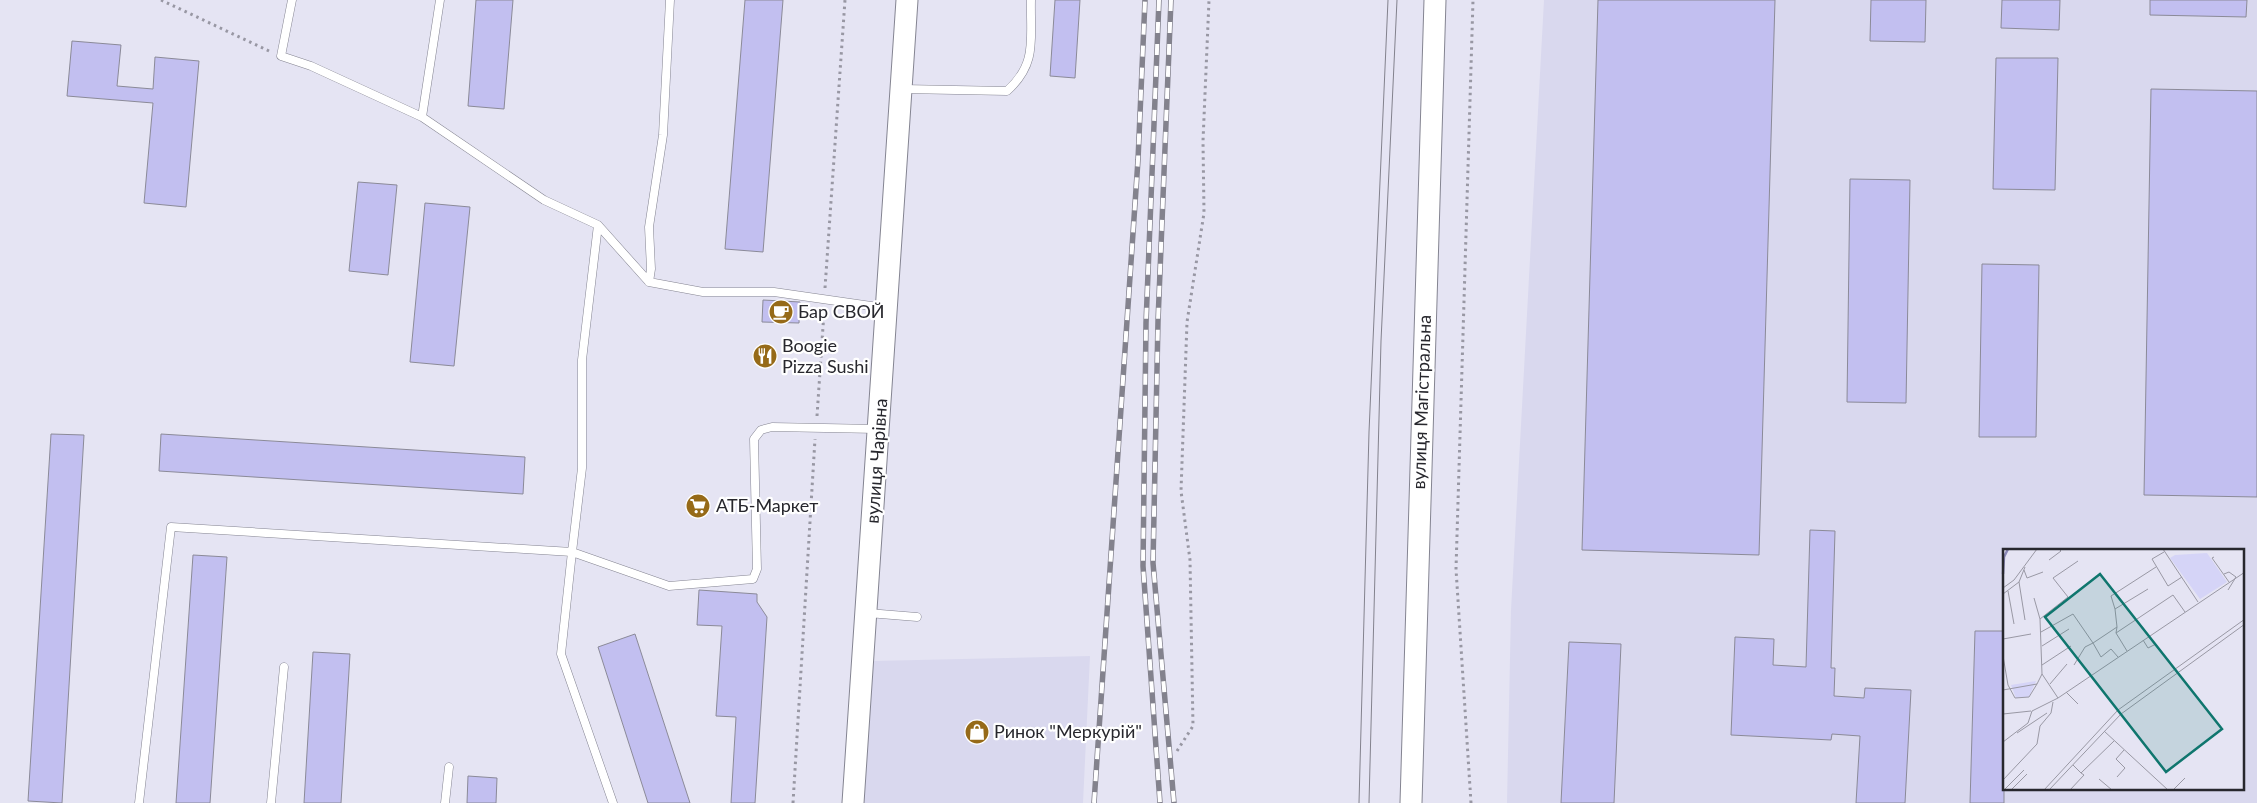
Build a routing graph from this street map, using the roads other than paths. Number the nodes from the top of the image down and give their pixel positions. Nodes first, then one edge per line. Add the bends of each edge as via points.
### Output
1 (292, 0) edge
2 (440, 0) edge
3 (670, 0) edge
4 (907, 0) edge
5 (1031, 0) edge
6 (1435, 0) edge
7 (901, 89) junction
8 (422, 117) junction
9 (598, 225) junction
10 (649, 282) junction
11 (886, 308) junction
12 (879, 429) junction
13 (572, 552) junction
14 (866, 612) junction
15 (917, 617) dead end
16 (284, 667) dead end
17 (449, 767) dead end
18 (139, 803) edge
19 (271, 803) edge
20 (445, 803) edge
21 (613, 803) edge
22 (854, 803) edge
23 (1411, 803) edge

1 - 8 lane via 281,56 312,66
2 - 8 lane
3 - 10 lane via 663,135 649,227
4 - 7 main road, вулиця Чарівна
5 - 7 lane via 1029,61 1020,79 1007,91
6 - 23 main road, вулиця Магістральна
7 - 11 main road, вулиця Чарівна
8 - 9 lane via 544,200
9 - 10 lane
9 - 13 lane via 582,360 582,468
10 - 11 lane via 704,292 774,292
11 - 12 main road, вулиця Чарівна
12 - 13 lane via 772,427 761,430 754,439 757,569 753,579 669,586
12 - 14 main road, вулиця Чарівна
13 - 18 lane via 171,527
13 - 21 lane via 561,654
14 - 15 lane
14 - 22 main road, вулиця Чарівна
16 - 19 lane
17 - 20 lane

